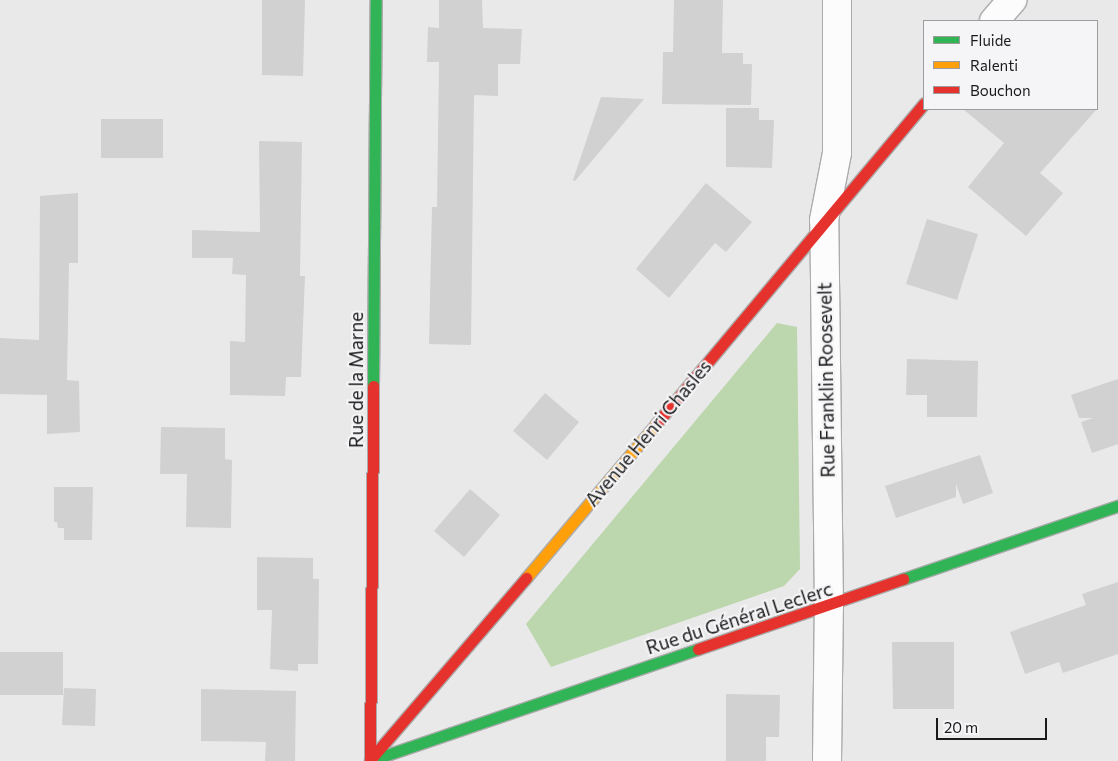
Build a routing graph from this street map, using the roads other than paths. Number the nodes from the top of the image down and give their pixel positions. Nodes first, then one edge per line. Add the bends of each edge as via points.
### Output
1 (376, 0) edge
2 (837, 0) edge
3 (1012, 0) edge
4 (995, 20) edge
5 (923, 104) edge
6 (824, 220) junction
7 (1118, 506) edge
8 (829, 607) junction
9 (370, 760) edge
10 (827, 761) edge

1 - 9 street, Rue de la Marne
2 - 6 street, Rue Franklin Roosevelt via 837,153
3 - 4 street
5 - 6 street, Avenue Henri Chasles
6 - 8 street, Rue Franklin Roosevelt
6 - 9 street, Avenue Henri Chasles via 583,512
7 - 8 street, Rue du Général Leclerc
8 - 9 street, Rue du Général Leclerc
8 - 10 street, Rue Franklin Roosevelt

